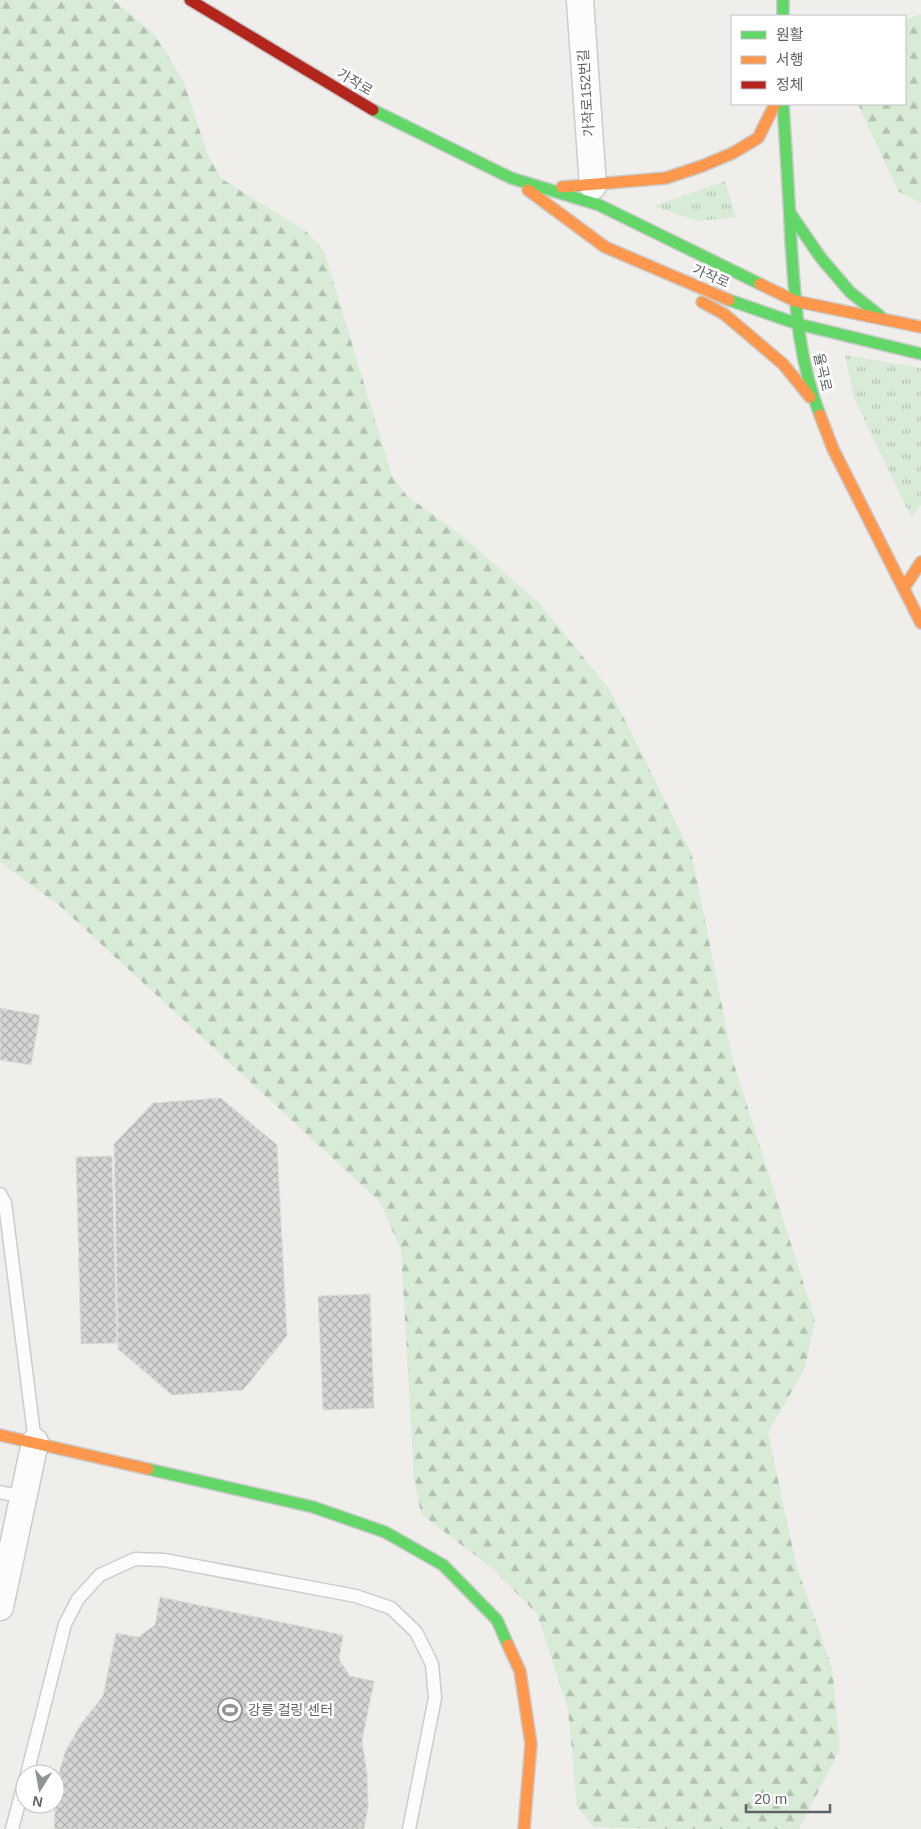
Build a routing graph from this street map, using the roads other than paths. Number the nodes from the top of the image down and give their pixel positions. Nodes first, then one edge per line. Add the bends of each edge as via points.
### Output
1 (190, 0) edge
2 (580, 0) edge
3 (783, 0) edge
4 (783, 15) edge
5 (774, 105) edge
6 (783, 105) edge
7 (511, 178) junction
8 (593, 186) junction
9 (545, 188) junction
10 (790, 213) junction
11 (605, 247) junction
12 (795, 301) junction
13 (883, 318) junction
14 (798, 324) junction
15 (921, 327) edge
16 (921, 354) edge
17 (815, 402) junction
18 (921, 562) edge
19 (904, 588) junction
20 (921, 623) edge
21 (0, 1194) edge
22 (0, 1435) edge
23 (35, 1442) junction
24 (12, 1495) edge
25 (4, 1567) edge
26 (0, 1607) edge
27 (30, 1764) edge
28 (16, 1814) edge
29 (12, 1829) edge
30 (409, 1829) edge
31 (524, 1829) edge

1 - 7 street, 가작로 via 373,110
2 - 8 street, 가작로152번길
3 - 4 street
5 - 8 street via 758,138 733,153 666,178
6 - 10 street, 율곡로
7 - 9 street, 가작로
7 - 11 street, 가작로
8 - 9 street
9 - 12 street, 가작로 via 600,205
10 - 12 street, 율곡로
10 - 13 street via 821,258 850,292
11 - 14 street, 가작로 via 734,302
11 - 17 street via 724,314 783,364
12 - 13 street, 가작로
12 - 14 street, 율곡로
13 - 15 street, 가작로
14 - 16 street, 가작로
14 - 17 street, 율곡로
17 - 19 street, 율곡로 via 833,449
18 - 19 street
19 - 20 street, 율곡로
21 - 23 lane via 5,1202
22 - 23 street
23 - 24 street
23 - 31 street via 313,1507 385,1532 443,1566 497,1620 520,1671 531,1744
24 - 25 street
25 - 26 street
27 - 30 lane via 65,1624 78,1598 100,1575 135,1559 164,1560 356,1596 391,1608 416,1632 432,1664 435,1698
28 - 29 lane

